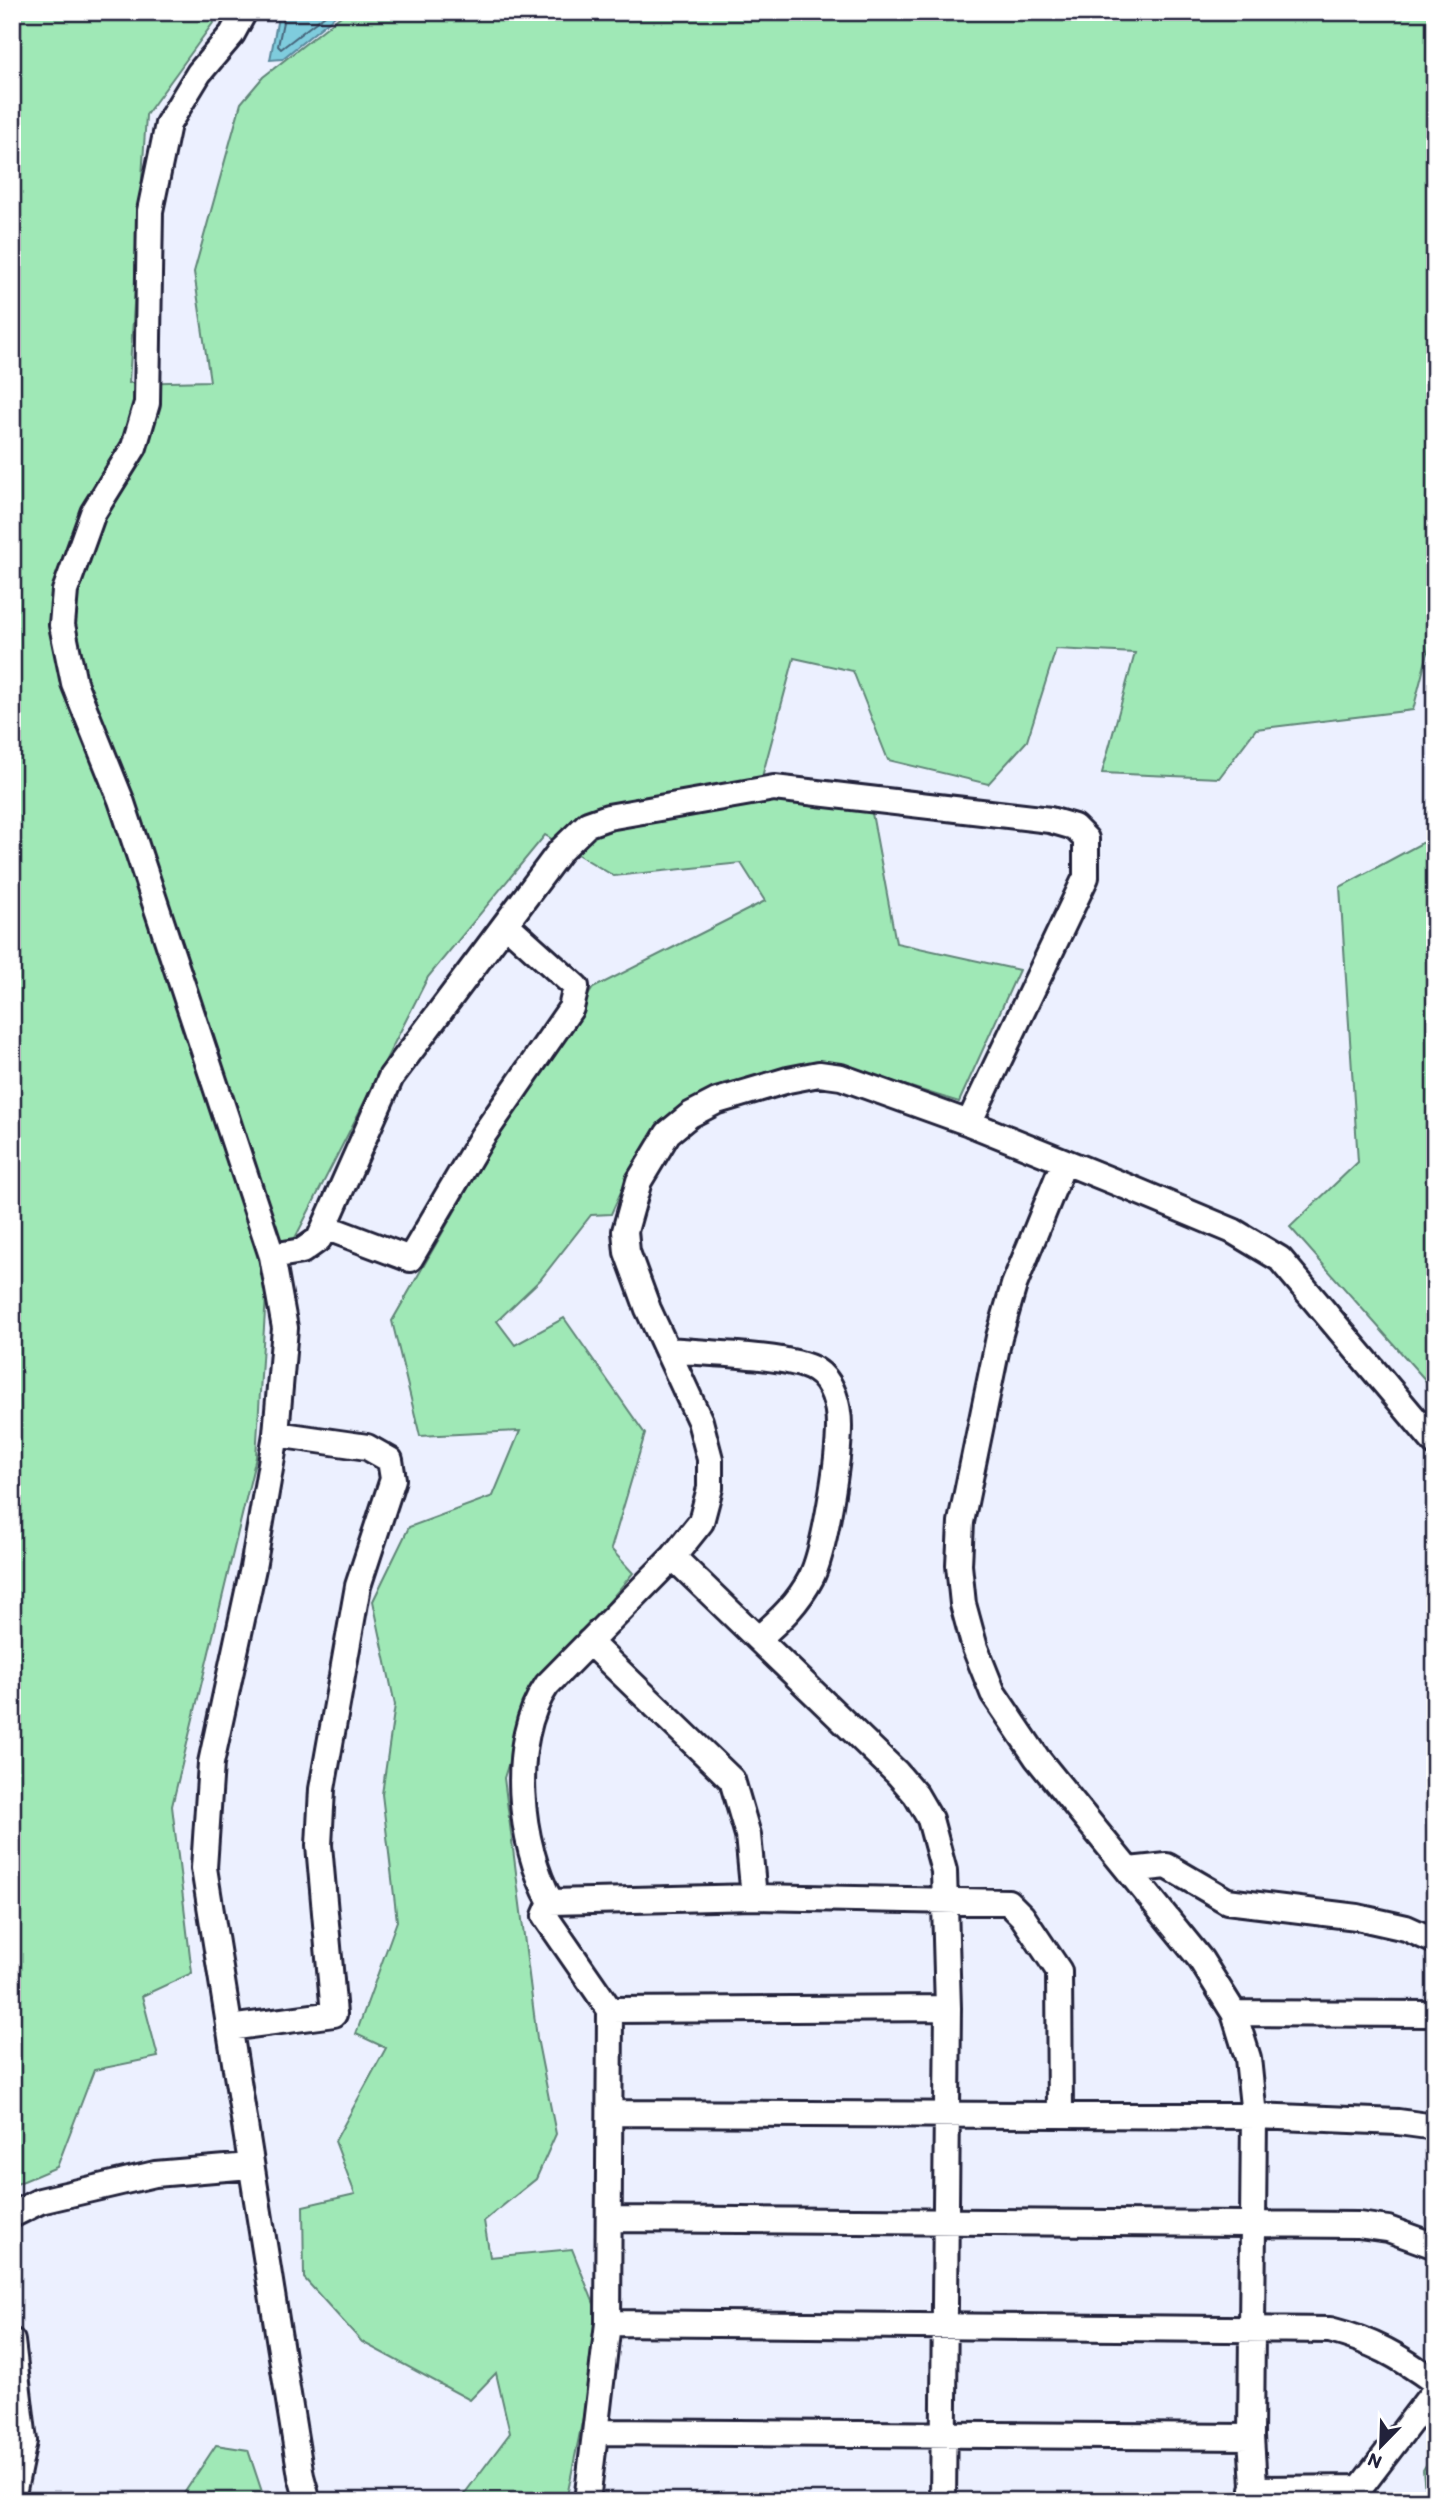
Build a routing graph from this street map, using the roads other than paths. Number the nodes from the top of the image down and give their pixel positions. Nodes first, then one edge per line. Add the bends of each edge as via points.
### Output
1 (244, 12) edge
2 (506, 924) junction
3 (969, 1123) junction
4 (1064, 1162) junction
5 (325, 1227) junction
6 (272, 1256) junction
7 (667, 1350) junction
8 (276, 1434) junction
9 (1435, 1443) edge
10 (673, 1557) junction
11 (759, 1638) junction
12 (589, 1642) junction
13 (1129, 1870) junction
14 (754, 1897) junction
15 (945, 1901) junction
16 (551, 1902) junction
17 (1435, 1941) edge
18 (948, 2008) junction
19 (610, 2010) junction
20 (1234, 2012) junction
21 (1435, 2014) edge
22 (229, 2028) junction
23 (611, 2113) junction
24 (947, 2113) junction
25 (1060, 2114) junction
26 (1254, 2116) junction
27 (1435, 2127) edge
28 (250, 2166) junction
29 (12, 2215) edge
30 (611, 2219) junction
31 (944, 2220) junction
32 (1252, 2222) junction
33 (1435, 2246) edge
34 (608, 2323) junction
35 (946, 2327) junction
36 (1252, 2327) junction
37 (12, 2341) edge
38 (1435, 2382) edge
39 (1435, 2390) edge
40 (596, 2432) junction
41 (944, 2434) junction
42 (1251, 2437) junction
43 (1362, 2494) edge
44 (1254, 2495) edge
45 (12, 2499) edge
46 (308, 2501) edge
47 (587, 2501) edge
48 (943, 2501) edge

1 - 6 street via 168,124 150,211 147,403 134,447 93,513 65,591 62,625 74,683 121,800
2 - 3 street via 561,850 588,824 743,792 774,788 821,792 1050,820 1074,827 1086,839 1086,877
2 - 5 street via 391,1077
2 - 5 street via 576,987 571,1009 482,1137 410,1259
3 - 4 street
3 - 7 street via 866,1084 819,1074 718,1101 690,1115 668,1133 651,1157 625,1231 636,1280
4 - 9 street via 1233,1231 1280,1259
4 - 13 street via 1014,1285 999,1337 961,1522 963,1604 993,1692 1037,1758
5 - 6 street via 319,1239 302,1251
6 - 8 street via 285,1328
7 - 10 street via 700,1422 710,1459 710,1488 701,1521
7 - 11 street via 793,1361 816,1370 830,1383 839,1426 820,1551 801,1597
8 - 22 street via 210,1777 204,1868
8 - 22 street via 367,1447 390,1460 393,1479 358,1586 322,1789 319,1845 334,2014
10 - 11 street
10 - 12 street
11 - 15 street via 916,1795 939,1844
12 - 14 street via 732,1780 748,1835
12 - 16 street via 535,1702 523,1749 533,1864
13 - 17 street via 1167,1866 1227,1902 1357,1917 1406,1928
13 - 20 street via 1201,1959
14 - 15 street
14 - 16 street
15 - 18 street
15 - 25 street via 1008,1902 1059,1971
16 - 19 street via 545,1916
18 - 19 street
18 - 24 street
19 - 23 street
20 - 21 street
20 - 26 street via 1248,2058
22 - 28 street
23 - 24 street
23 - 30 street
24 - 25 street
24 - 31 street
25 - 26 street
26 - 27 street
26 - 32 street
28 - 29 street via 155,2174 40,2201
28 - 46 street
30 - 31 street
30 - 34 street
31 - 32 street
31 - 35 street
32 - 33 street via 1358,2225 1388,2229
32 - 36 street
34 - 35 street
34 - 40 street
35 - 36 street
35 - 41 street
36 - 38 street via 1329,2330 1365,2339
36 - 42 street
37 - 45 street via 24,2441
39 - 43 street
40 - 41 street
40 - 47 street
41 - 42 street
41 - 48 street
42 - 44 street
43 - 44 street

